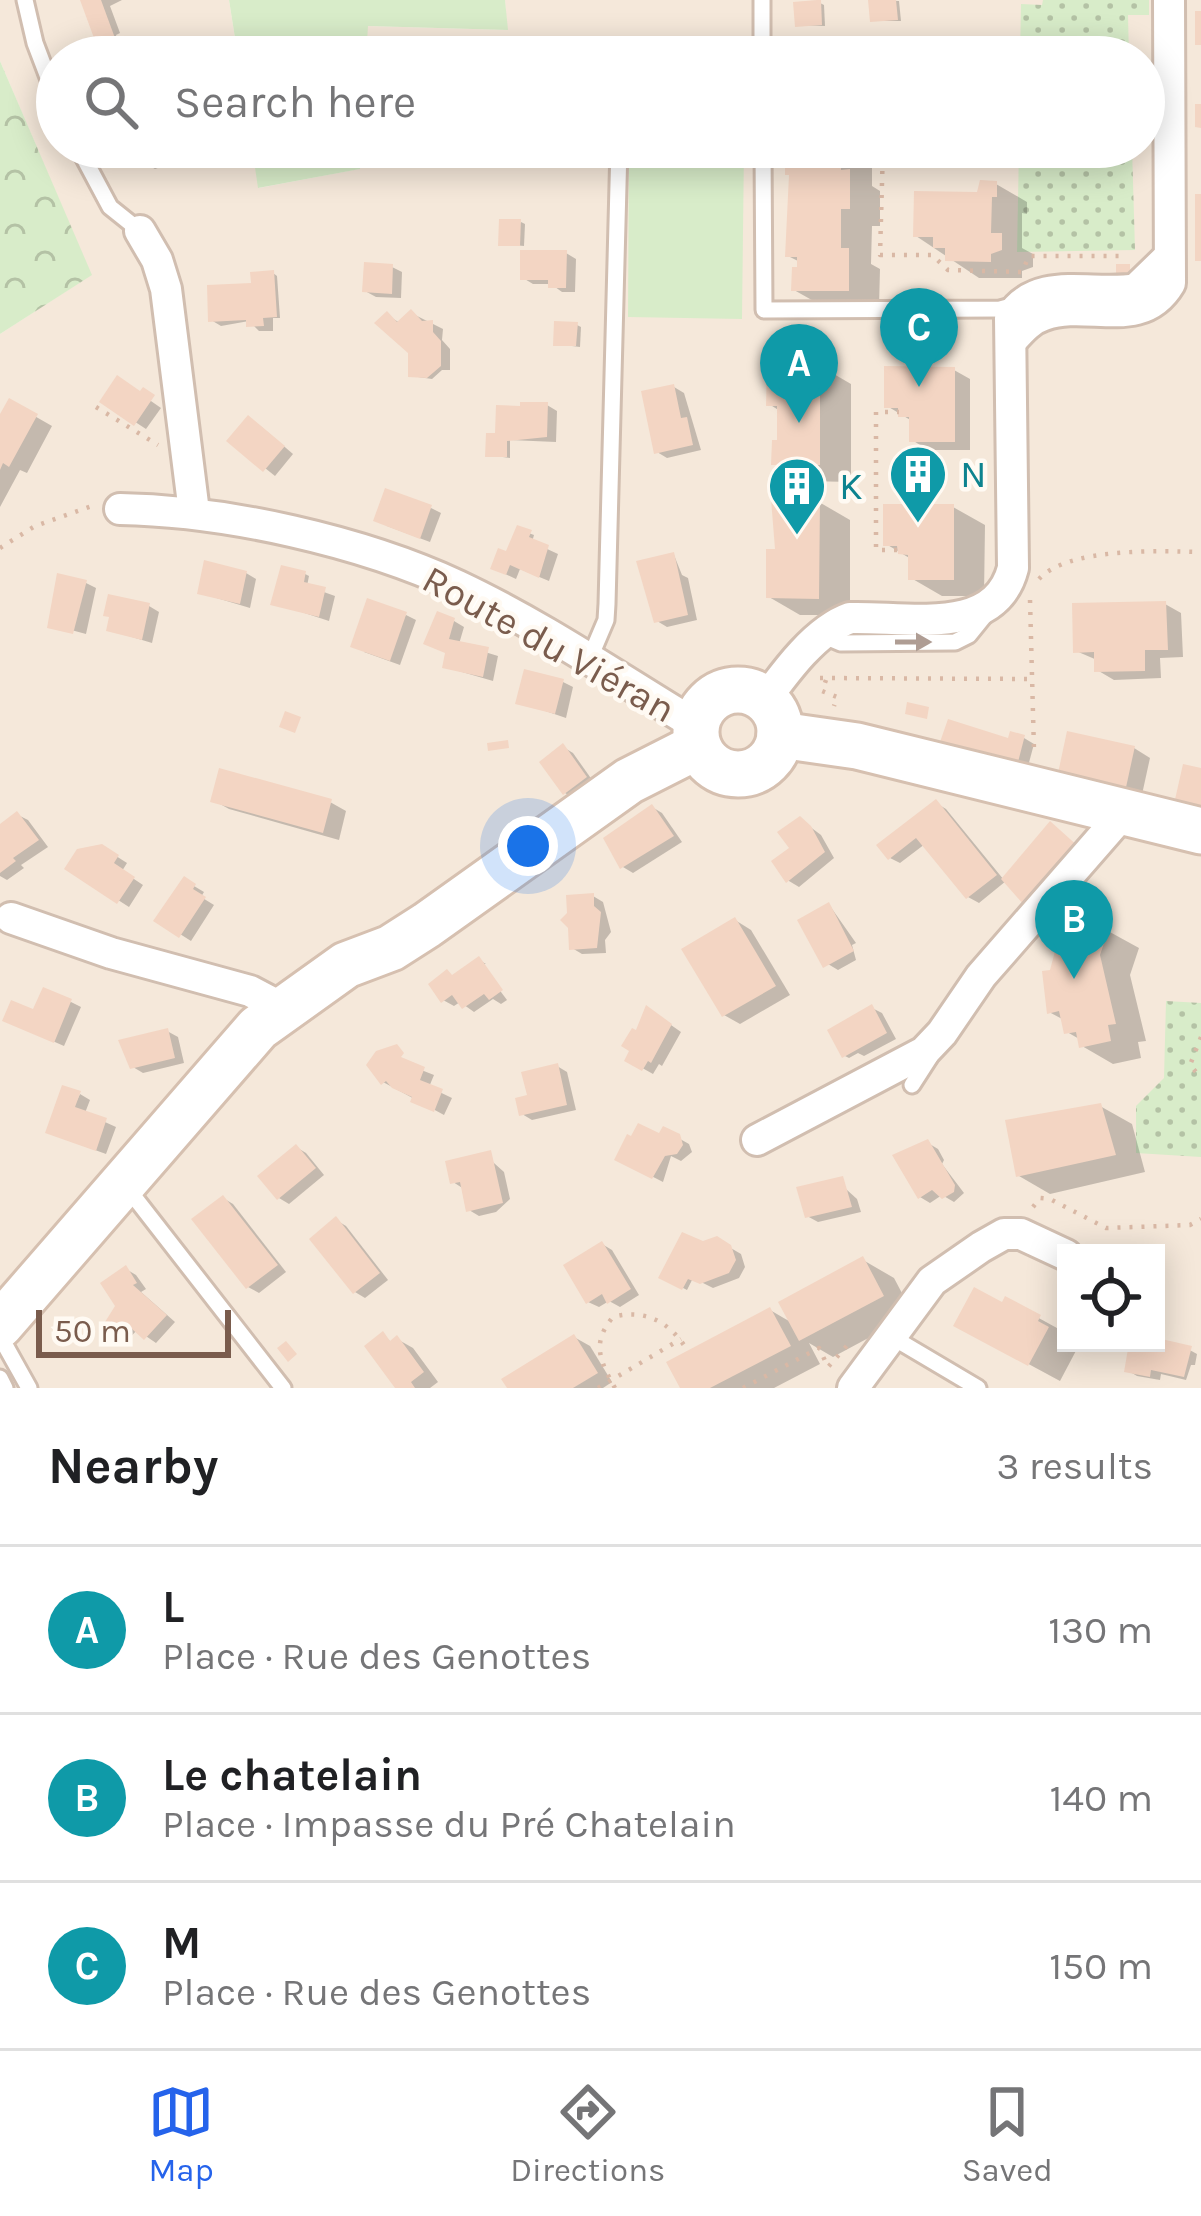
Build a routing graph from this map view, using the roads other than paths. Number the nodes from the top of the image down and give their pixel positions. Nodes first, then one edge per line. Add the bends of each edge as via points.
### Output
1 (25, 0) edge
2 (762, 0) edge
3 (1168, 0) edge
4 (762, 36) edge
5 (36, 48) edge
6 (89, 168) edge
7 (618, 168) edge
8 (763, 168) edge
9 (140, 231) joint
10 (1169, 257) junction
11 (1018, 304) junction
12 (1013, 339) junction
13 (120, 509) road end
14 (194, 512) junction
15 (589, 660) junction
16 (772, 718) junction
17 (697, 736) junction
18 (1126, 810) junction
19 (1201, 831) edge
20 (11, 918) dead end
21 (284, 1009) junction
22 (933, 1044) junction
23 (912, 1084) dead end
24 (757, 1140) dead end
25 (123, 1182) junction
26 (1057, 1251) edge
27 (0, 1324) edge
28 (0, 1336) edge
29 (884, 1347) junction
30 (0, 1378) edge
31 (5, 1388) edge
32 (29, 1388) edge
33 (283, 1388) edge
34 (854, 1388) edge
35 (978, 1388) edge

1 - 5 lane
2 - 4 lane
3 - 10 street
6 - 9 lane via 110,208
7 - 15 lane via 608,604
8 - 11 lane via 764,310
9 - 14 street via 166,289
10 - 11 street via 1136,289 1041,291
10 - 12 street via 1170,283 1151,305 1052,312
11 - 12 street
12 - 16 street via 1007,587 990,607 963,617 850,618 798,660
13 - 14 street, Route du Viéran
14 - 15 street, Route du Viéran via 422,571
15 - 17 street, Route du Viéran
16 - 17 street via 743,691 720,694 701,712
16 - 17 street via 771,759 739,775 718,769
16 - 18 street
17 - 21 street via 427,926 346,965
18 - 19 street
18 - 22 street via 981,976
20 - 21 street via 250,991
21 - 25 street via 245,1039
22 - 23 lane
22 - 24 street
25 - 27 street
25 - 33 lane
26 - 29 street via 1021,1234 981,1246 932,1281
28 - 32 lane
29 - 34 street
29 - 35 lane
30 - 31 lane

